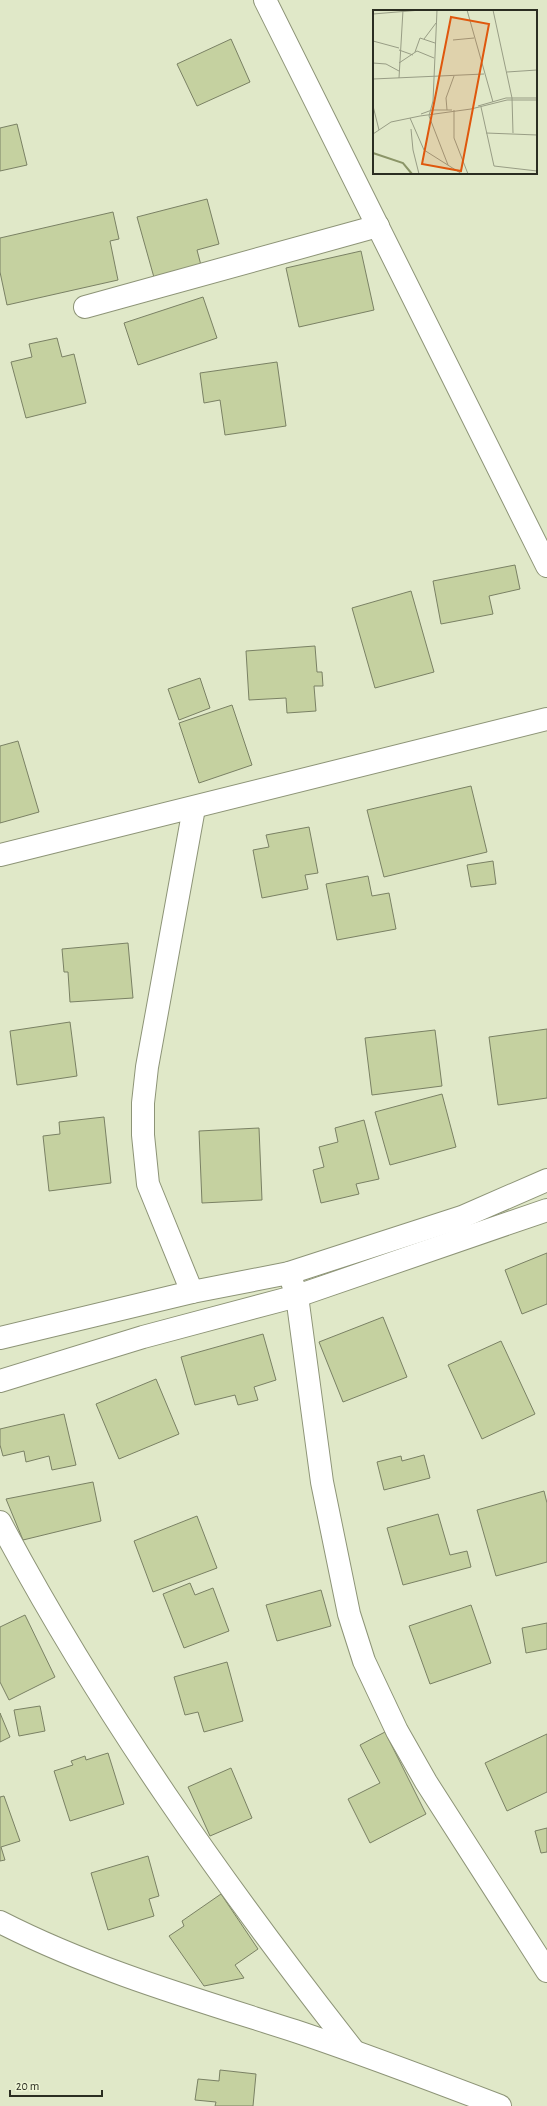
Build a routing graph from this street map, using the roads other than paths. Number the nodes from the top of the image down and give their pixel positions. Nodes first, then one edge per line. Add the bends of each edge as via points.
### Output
1 (265, 0) edge
2 (378, 226) junction
3 (85, 307) dead end
4 (547, 566) edge
5 (547, 719) edge
6 (194, 808) junction
7 (0, 855) edge
8 (547, 1180) edge
9 (547, 1210) edge
10 (289, 1273) junction
11 (192, 1292) junction
12 (297, 1296) junction
13 (0, 1338) edge
14 (0, 1381) edge
15 (0, 1522) edge
16 (0, 1922) edge
17 (547, 1971) edge
18 (354, 2051) junction
19 (500, 2106) edge

1 - 2 street
2 - 3 street
2 - 4 street
5 - 6 street
6 - 7 street
6 - 11 street via 147,1067 143,1129 148,1184
8 - 10 street via 462,1217
9 - 12 street
10 - 11 street
10 - 12 street
11 - 13 street
12 - 14 street via 143,1337
12 - 17 street via 322,1482 349,1614 364,1661 396,1731 426,1782
15 - 18 street via 83,1665 156,1782 307,1991
16 - 18 street via 59,1951 86,1961
18 - 19 street

